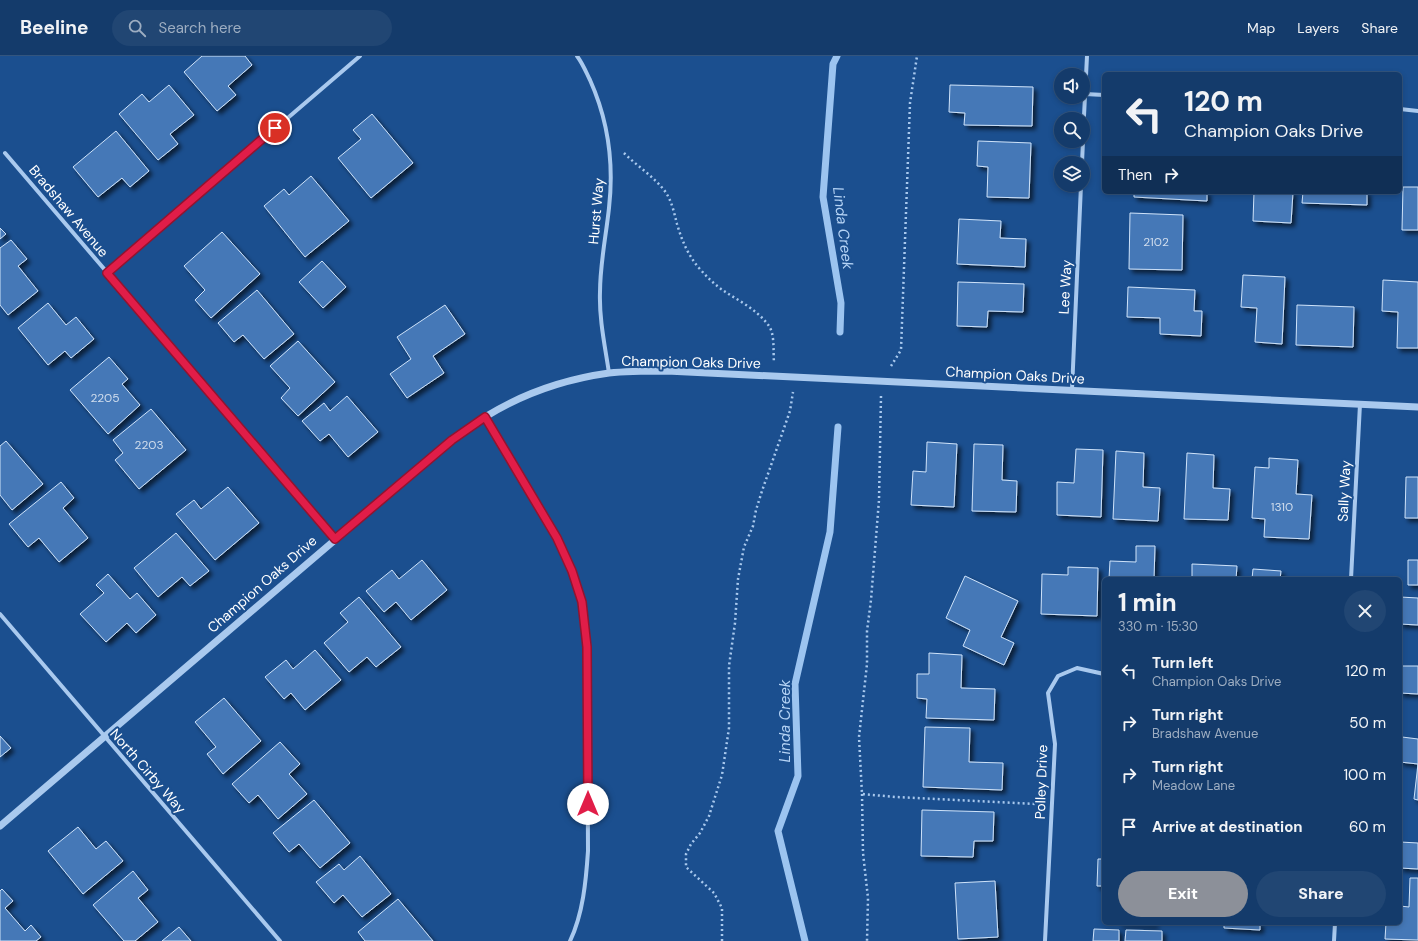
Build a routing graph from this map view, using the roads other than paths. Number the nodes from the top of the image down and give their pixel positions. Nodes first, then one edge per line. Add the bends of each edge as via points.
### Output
1 (360, 56) edge
2 (577, 56) edge
3 (1087, 56) edge
4 (1086, 68) edge
5 (1090, 94) edge
6 (1102, 95) edge
7 (1402, 109) edge
8 (1418, 112) edge
9 (5, 153) dead end
10 (1081, 192) edge
11 (107, 273) junction
12 (609, 374) junction
13 (1072, 390) junction
14 (1360, 404) junction
15 (1418, 407) edge
16 (485, 417) junction
17 (335, 539) junction
18 (1351, 577) edge
19 (0, 614) edge
20 (1102, 674) edge
21 (104, 736) junction
22 (0, 826) edge
23 (1335, 925) edge
24 (280, 941) edge
25 (570, 941) edge
26 (1045, 941) edge
27 (1334, 941) edge

1 - 11 street
2 - 12 street, Hurst Way via 598,98 608,135 611,167 601,268 600,316
3 - 4 street
5 - 6 street
7 - 8 street
9 - 11 street, Bradshaw Avenue
10 - 13 street, Lee Way
11 - 17 street, Bradshaw Avenue
12 - 13 street, Champion Oaks Drive via 667,371
12 - 16 street, Champion Oaks Drive via 545,388
13 - 14 street, Champion Oaks Drive
14 - 15 street, Champion Oaks Drive
14 - 18 street, Sally Way
16 - 17 street, Champion Oaks Drive via 452,440
16 - 25 street via 557,538 582,602 587,647 588,851 581,908
17 - 21 street, Champion Oaks Drive
19 - 21 street, North Cirby Way
20 - 26 street, Polley Drive via 1076,668 1058,676 1048,694 1055,744
21 - 22 street, Champion Oaks Drive
21 - 24 street, North Cirby Way
23 - 27 street

